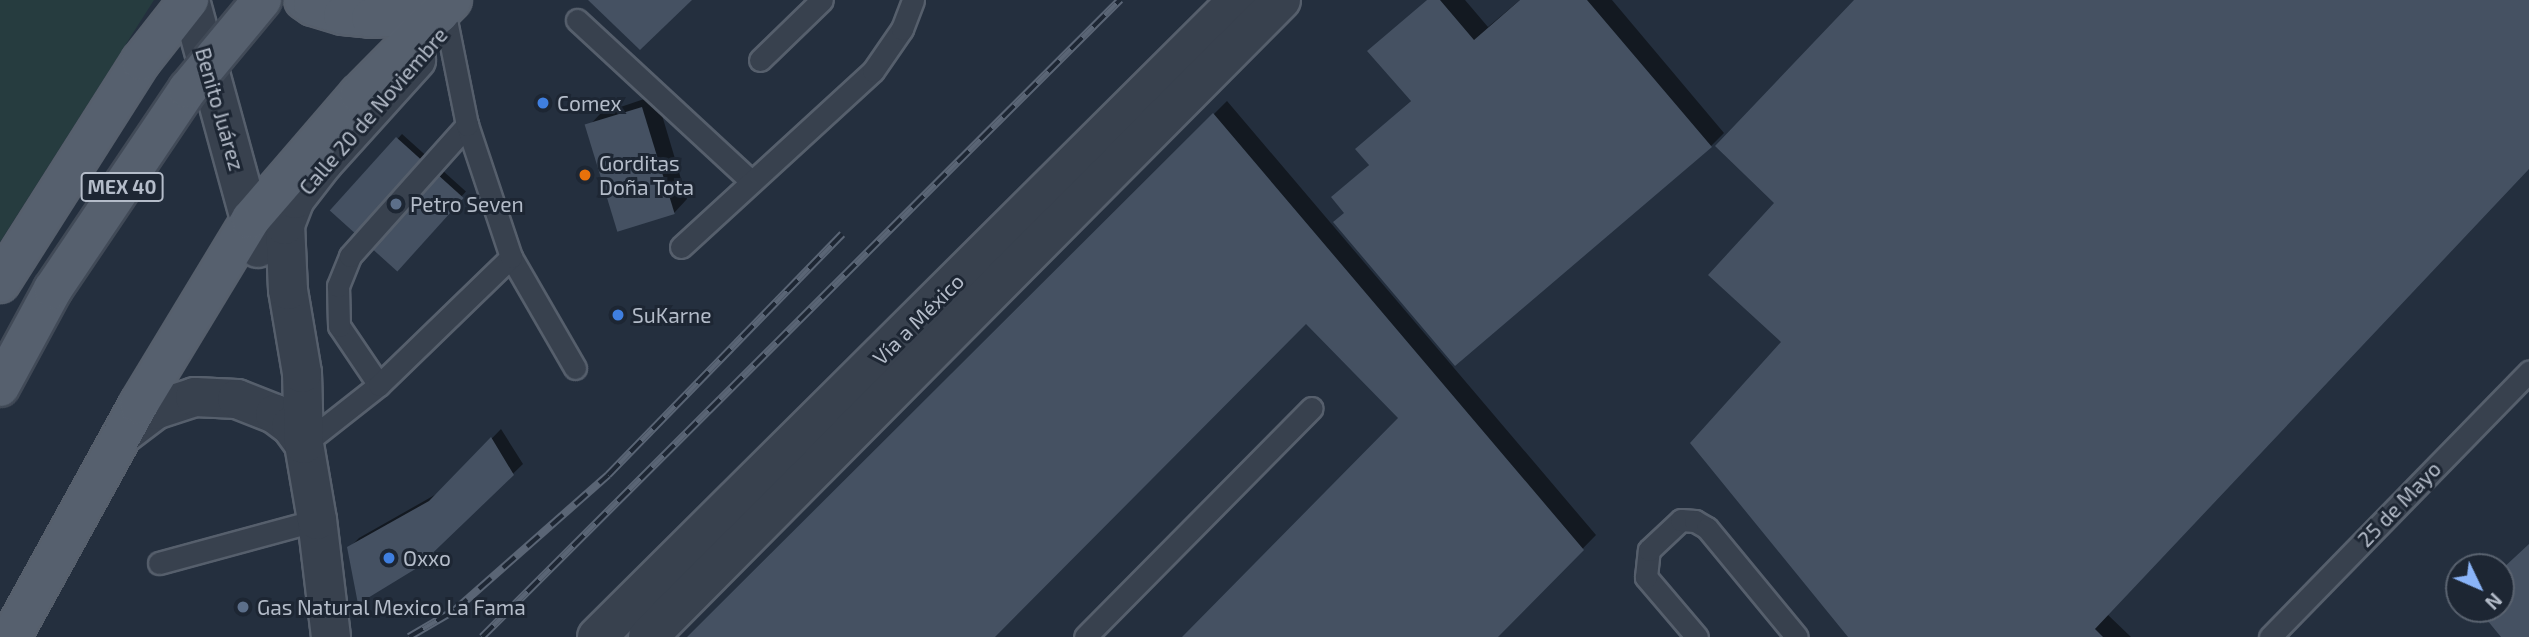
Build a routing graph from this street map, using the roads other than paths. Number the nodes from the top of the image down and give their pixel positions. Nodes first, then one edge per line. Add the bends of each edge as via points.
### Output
1 (189, 0) edge
2 (262, 0) edge
3 (304, 0) edge
4 (822, 0) edge
5 (913, 0) edge
6 (1238, 0) edge
7 (1281, 0) edge
8 (452, 10) edge
9 (577, 19) dead end
10 (1203, 57) junction
11 (760, 60) dead end
12 (467, 125) junction
13 (751, 181) junction
14 (251, 219) junction
15 (681, 247) dead end
16 (511, 257) junction
17 (0, 283) edge
18 (575, 368) dead end
19 (2529, 372) edge
20 (379, 385) junction
21 (0, 387) edge
22 (1312, 408) dead end
23 (122, 435) junction
24 (304, 440) junction
25 (317, 520) junction
26 (159, 563) dead end
27 (11, 637) edge
28 (331, 637) edge
29 (597, 637) edge
30 (648, 637) edge
31 (1085, 637) edge
32 (1697, 637) edge
33 (1797, 637) edge
34 (2270, 637) edge

1 - 14 street, Benito Juárez
1 - 17 main road, MEX 40 via 141,61
2 - 21 main road, MEX 40, bridge via 181,100 53,289
3 - 8 main road via 343,15 371,18
4 - 11 lane
5 - 13 lane via 902,29 873,71
6 - 10 street, Vía a México
7 - 10 street
8 - 12 lane
8 - 14 main road via 359,94
8 - 24 street, Calle 20 de Noviembre via 323,163 295,200 285,225 288,290 302,373
9 - 13 lane
10 - 29 street, Vía a México
10 - 30 street
12 - 16 lane
12 - 20 lane via 350,256 338,286 339,326
13 - 15 lane
14 - 23 main road
14 - 24 street, Calle 20 de Noviembre
16 - 18 lane
16 - 20 lane
19 - 34 lane, 25 de Mayo
20 - 24 lane
22 - 31 lane
23 - 24 street via 155,410 195,397 237,399 275,414
23 - 27 main road
24 - 25 street, Calle 20 de Noviembre
25 - 26 lane
25 - 28 street, Calle 20 de Noviembre
32 - 33 lane via 1646,577 1649,550 1681,520 1707,528

